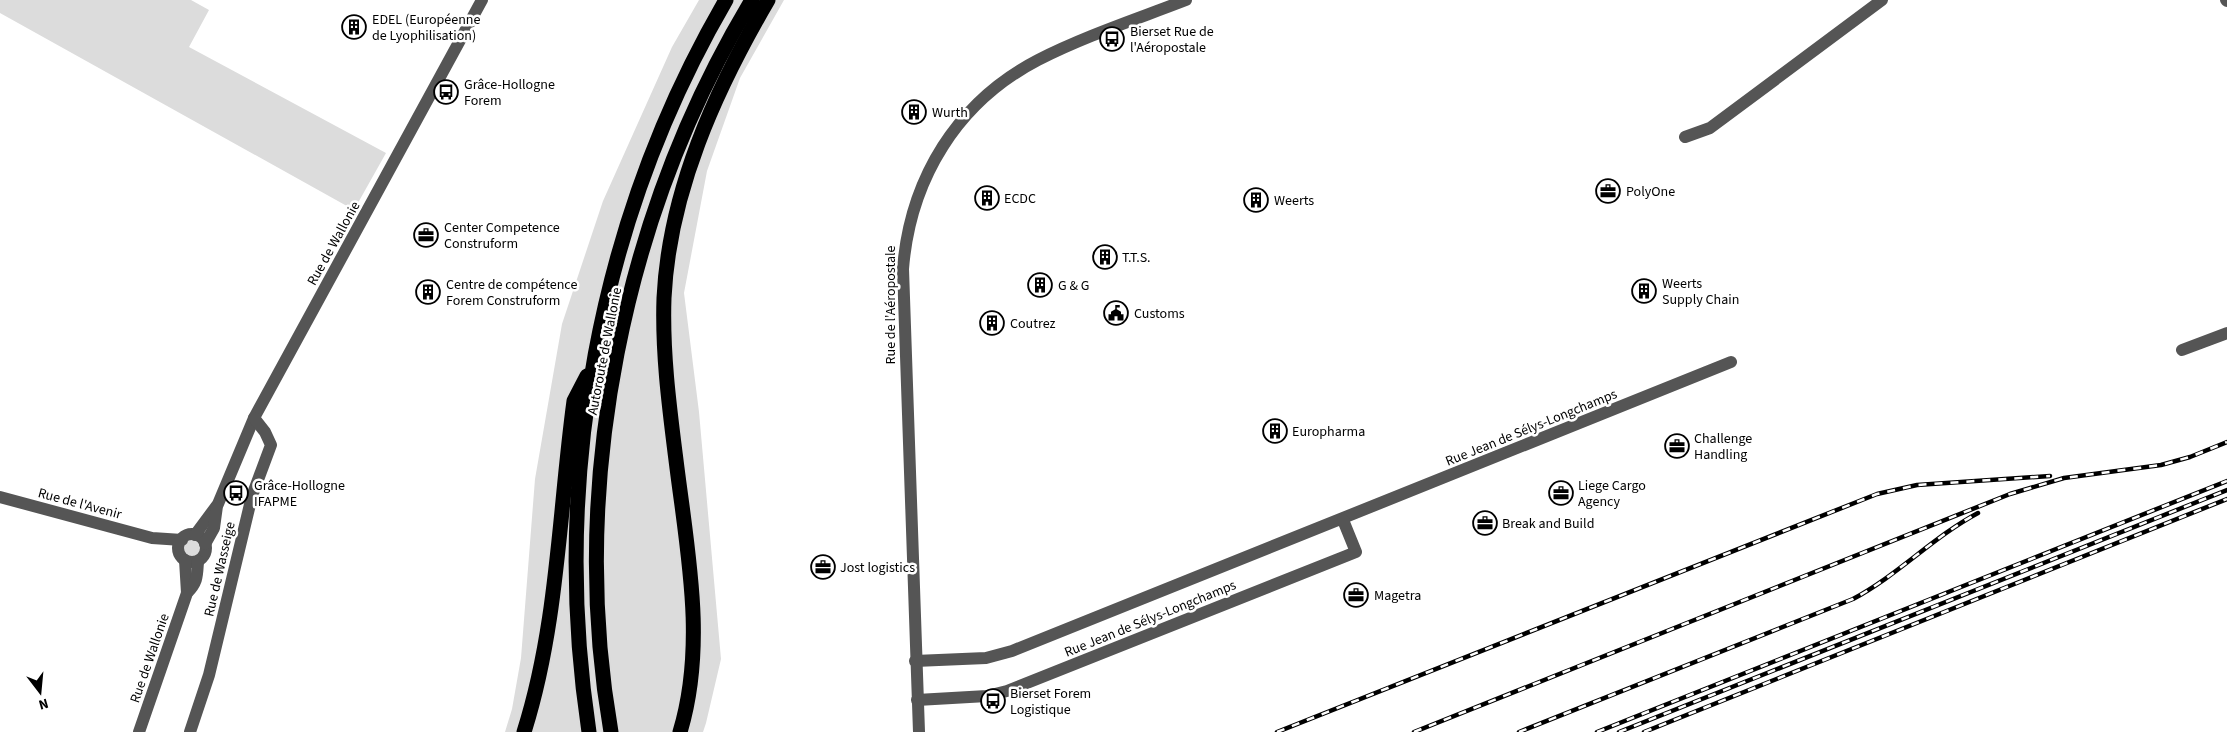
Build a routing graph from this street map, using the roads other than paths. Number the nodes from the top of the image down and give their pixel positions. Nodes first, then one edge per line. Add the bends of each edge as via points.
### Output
1 (482, 0) edge
2 (726, 0) edge
3 (752, 0) edge
4 (768, 0) edge
5 (1186, 0) edge
6 (1882, 0) edge
7 (1685, 137) dead end
8 (2227, 332) edge
9 (2182, 350) dead end
10 (1731, 362) dead end
11 (593, 365) junction
12 (254, 418) junction
13 (0, 497) edge
14 (1343, 520) junction
15 (152, 538) junction
16 (200, 539) junction
17 (182, 540) junction
18 (182, 556) junction
19 (198, 561) junction
20 (187, 593) junction
21 (915, 661) junction
22 (917, 700) junction
23 (139, 732) edge
24 (190, 732) edge
25 (524, 732) edge
26 (589, 732) edge
27 (611, 732) edge
28 (680, 732) edge
29 (919, 732) edge

1 - 12 street, Rue de Wallonie
2 - 11 highway, Autoroute de Wallonie via 690,67 649,160 616,263
3 - 27 highway, Autoroute de Wallonie via 732,32 688,122 638,266 620,335 606,427 598,528 599,615
4 - 28 highway via 716,99 689,165 675,218 664,297 664,354 694,618 689,688
5 - 21 street, Rue de l'Aéropostale via 1066,48 1015,73 987,94 960,121 926,174 911,217 902,269
6 - 7 street via 1710,128
8 - 9 street
10 - 14 street, Rue Jean de Sélys-Longchamps
11 - 25 highway via 574,401 545,651
11 - 26 highway, Autoroute de Wallonie via 579,466 576,549 581,669
12 - 16 street, Rue de Wallonie
12 - 24 street, Rue de Wasseige via 270,444 252,496 207,680
13 - 15 street, Rue de l'Avenir
14 - 21 street, Rue Jean de Sélys-Longchamps via 1012,651 986,658
14 - 22 street, Rue Jean de Sélys-Longchamps via 1356,552 1007,691 987,696
15 - 17 street, Rue de l'Avenir
15 - 18 street, Rue de l'Avenir
16 - 17 street via 190,535
16 - 19 street, Rue de Wallonie via 204,556
17 - 18 street, Rue de Wallonie via 179,546
18 - 19 street
18 - 20 street, Rue de Wallonie
19 - 20 street, Rue de Wallonie via 196,584
20 - 23 street, Rue de Wallonie
21 - 22 street, Rue de l'Aéropostale
22 - 29 street, Rue de l'Aéropostale

